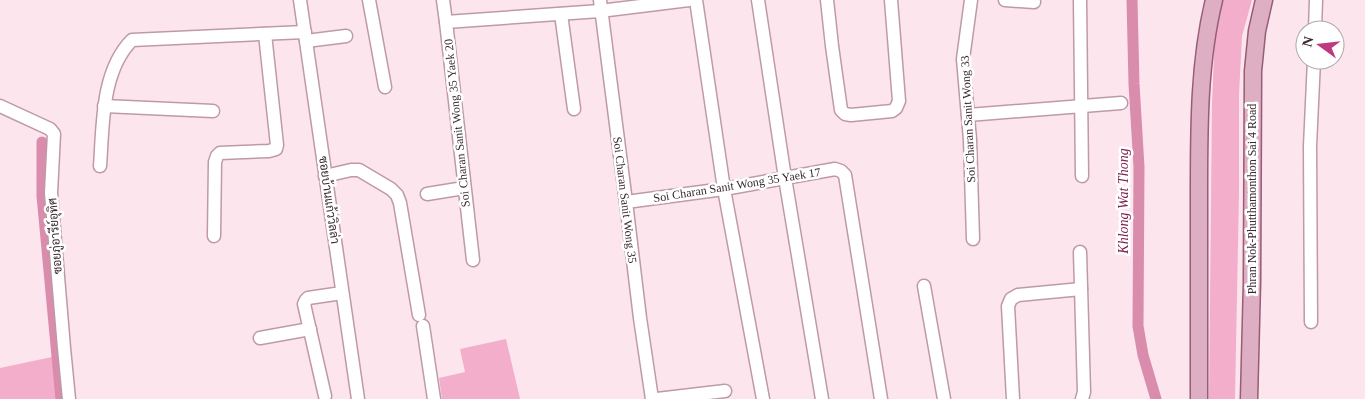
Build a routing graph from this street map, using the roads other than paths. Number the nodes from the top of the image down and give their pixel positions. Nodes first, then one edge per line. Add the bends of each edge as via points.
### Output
1 (300, 0) edge
2 (369, 0) edge
3 (443, 0) edge
4 (689, 0) edge
5 (696, 0) edge
6 (758, 0) edge
7 (827, 0) edge
8 (891, 0) edge
9 (971, 0) edge
10 (1005, 0) edge
11 (1080, 0) edge
12 (1214, 0) edge
13 (1264, 0) edge
14 (1316, 0) edge
15 (1034, 2) dead end
16 (600, 5) edge
17 (561, 14) junction
18 (1315, 20) edge
19 (446, 22) junction
20 (265, 34) junction
21 (305, 36) junction
22 (346, 36) dead end
23 (1314, 70) edge
24 (385, 87) dead end
25 (1121, 103) dead end
26 (0, 106) edge
27 (104, 106) junction
28 (1081, 106) junction
29 (574, 108) dead end
30 (213, 111) dead end
31 (968, 115) junction
32 (100, 166) dead end
33 (326, 176) junction
34 (1082, 176) dead end
35 (785, 178) junction
36 (464, 188) junction
37 (724, 189) junction
38 (427, 194) dead end
39 (626, 202) junction
40 (214, 236) dead end
41 (973, 239) dead end
42 (1080, 252) dead end
43 (472, 260) dead end
44 (1198, 280) junction
45 (1252, 282) junction
46 (924, 286) dead end
47 (1081, 289) junction
48 (342, 293) junction
49 (1311, 322) dead end
50 (310, 329) junction
51 (260, 338) dead end
52 (725, 391) dead end
53 (324, 396) dead end
54 (69, 399) edge
55 (358, 399) edge
56 (434, 399) edge
57 (652, 399) edge
58 (657, 399) edge
59 (763, 399) edge
60 (822, 399) edge
61 (881, 399) edge
62 (944, 399) edge
63 (1013, 399) edge
64 (1082, 399) edge
65 (1189, 399) edge
66 (1200, 399) edge
67 (1249, 399) edge
68 (1260, 399) edge

1 - 21 street, ซอยบ้านแก้ววิลล่า
2 - 24 street
3 - 19 street
4 - 16 street, Soi Charan Sanit Wong 35 Yaek 20
5 - 37 street
6 - 35 street
7 - 8 street via 841,110 851,115 892,111 899,101
9 - 31 street, Soi Charan Sanit Wong 33 via 963,60
10 - 15 street
11 - 28 street
12 - 44 main road via 1204,63 1201,112
13 - 45 main road, Phran Nok-Phutthamonthon Sai 4 Road via 1252,71
14 - 18 street
16 - 17 street, Soi Charan Sanit Wong 35 Yaek 20
16 - 39 street, Soi Charan Sanit Wong 35
17 - 19 street, Soi Charan Sanit Wong 35 Yaek 20
17 - 29 street
19 - 36 street, Soi Charan Sanit Wong 35 Yaek 20
20 - 21 street
20 - 27 street via 132,40 116,63
20 - 40 street via 276,149 220,153 217,156
21 - 22 street
21 - 33 street, ซอยบ้านแก้ววิลล่า
23 - 49 street via 1310,146
25 - 28 street
26 - 54 street, ซอยภู่อารีย์อุทิศ via 50,129 54,134 51,193
27 - 30 street
27 - 32 street
28 - 31 street
28 - 34 street
31 - 41 street, Soi Charan Sanit Wong 33
33 - 48 street, ซอยบ้านแก้ววิลล่า
33 - 56 street via 359,170 391,188 397,195
35 - 37 street, Soi Charan Sanit Wong 35 Yaek 17
35 - 60 street
35 - 61 street, Soi Charan Sanit Wong 35 Yaek 17 via 835,170 845,175
36 - 38 street
36 - 43 street, Soi Charan Sanit Wong 35 Yaek 20
37 - 39 street, Soi Charan Sanit Wong 35 Yaek 17
37 - 59 street
39 - 57 street, Soi Charan Sanit Wong 35
42 - 47 street
44 - 65 main road
44 - 66 main road
45 - 67 main road, Phran Nok-Phutthamonthon Sai 4 Road
45 - 68 main road
46 - 62 street
47 - 63 street via 1018,295 1011,299 1008,306
47 - 64 street
48 - 50 street via 306,300 304,304
48 - 55 street, ซอยบ้านแก้ววิลล่า
50 - 51 street
50 - 53 street
52 - 58 street

